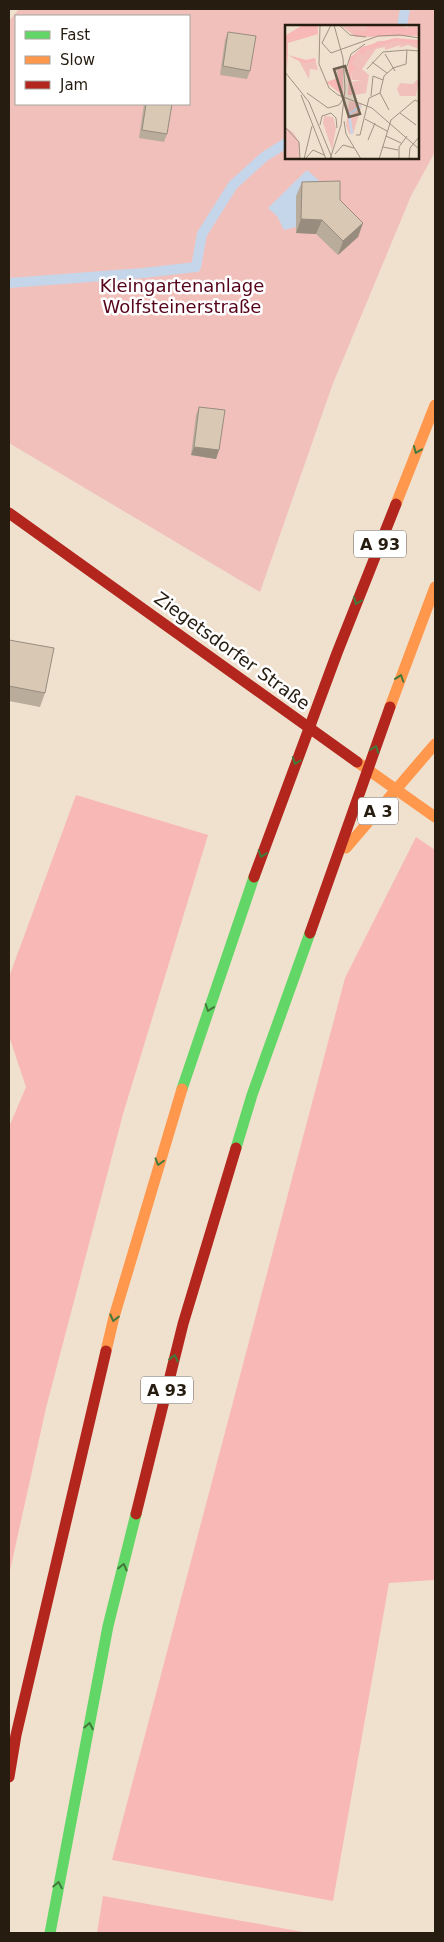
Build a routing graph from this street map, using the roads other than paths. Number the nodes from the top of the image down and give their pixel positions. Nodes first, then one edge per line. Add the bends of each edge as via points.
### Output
1 (435, 405) edge
2 (9, 513) edge
3 (435, 586) edge
4 (435, 744) edge
5 (435, 817) edge
6 (335, 861) junction
7 (16, 1735) junction
8 (9, 1752) edge
9 (9, 1777) edge
10 (50, 1933) edge

1 -> 7 main road, A 93 via 278,808 171,1120 114,1317
2 - 5 main road, Ziegetsdorfer Straße
6 -> 3 main road, A 93
4 - 6 main road, A 3
10 -> 6 main road, A 93 via 108,1626 183,1324 252,1096
7 - 8 main road, A 93
7 - 9 main road, A 93

